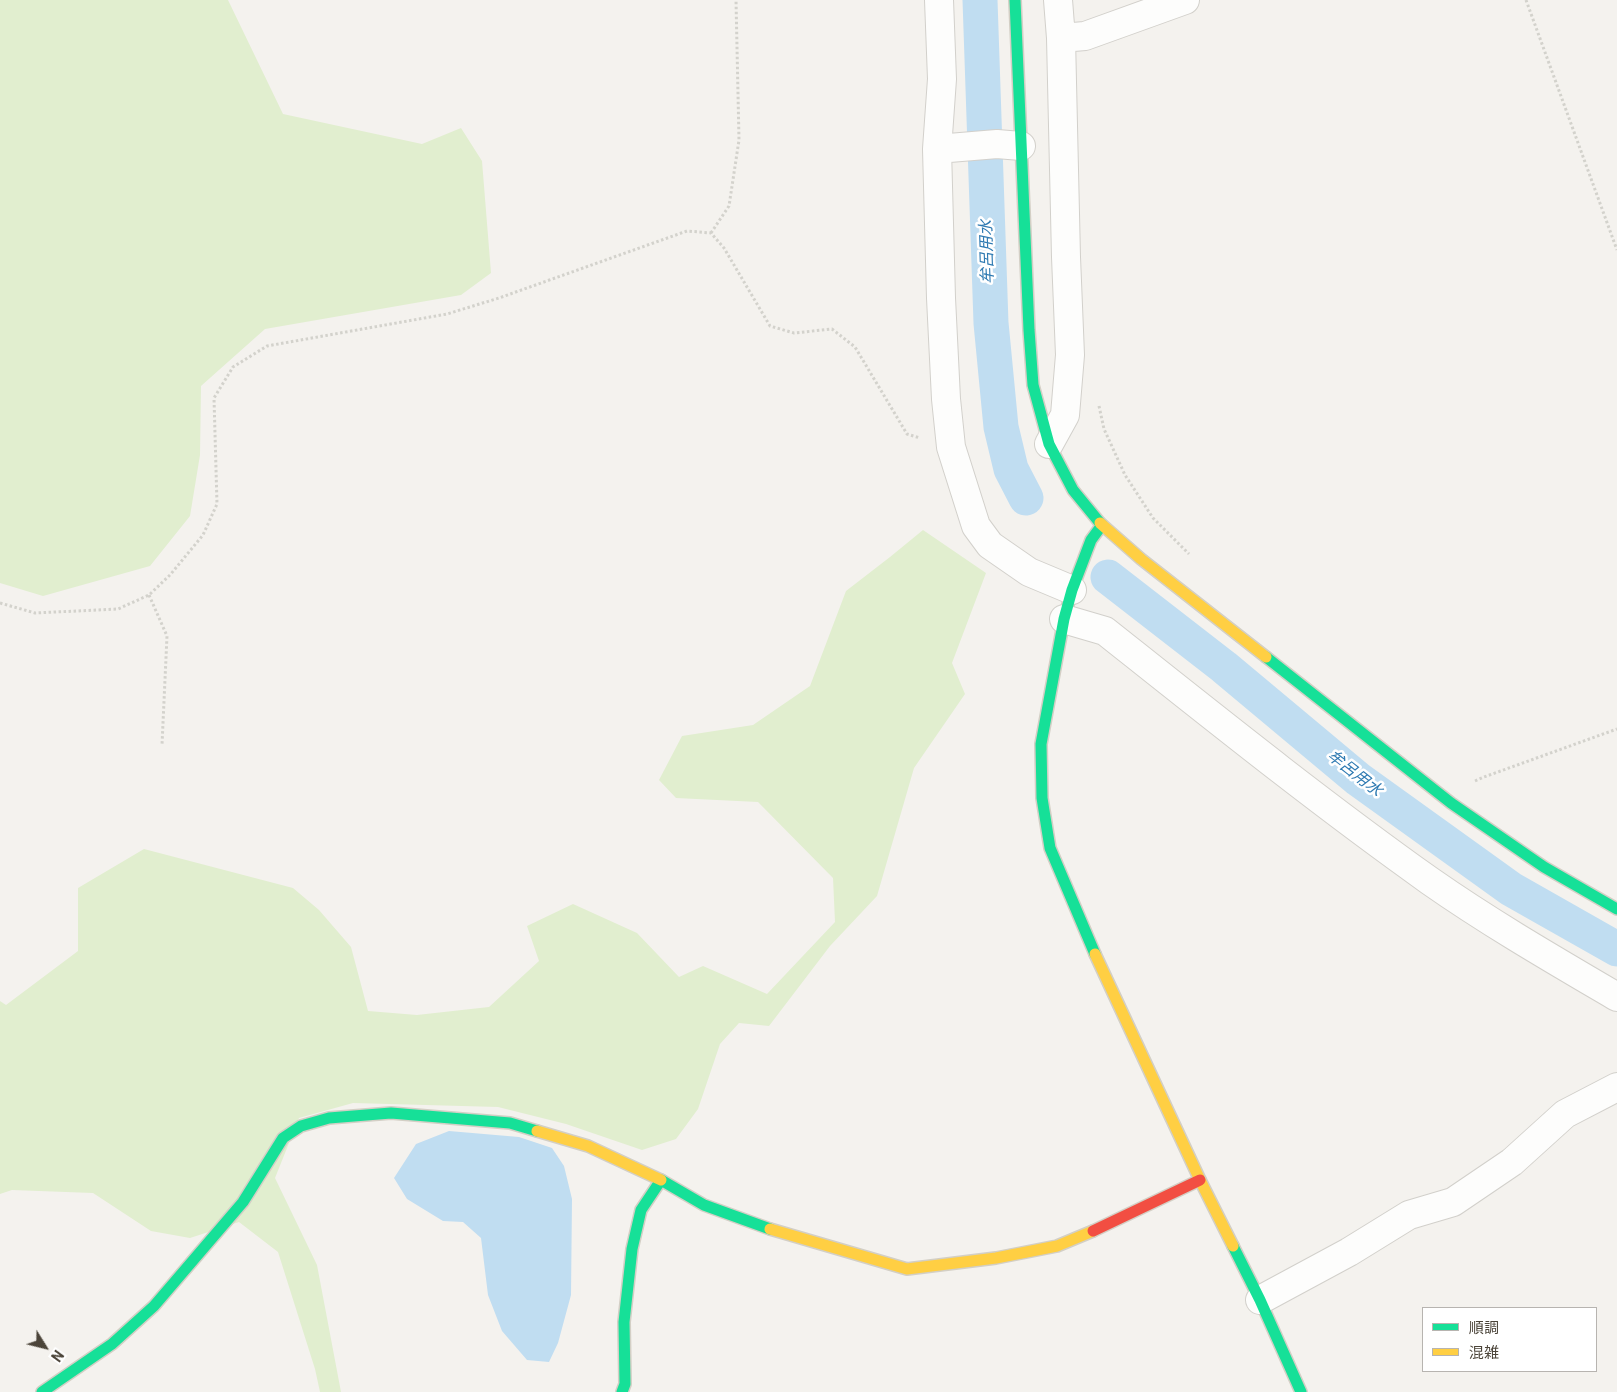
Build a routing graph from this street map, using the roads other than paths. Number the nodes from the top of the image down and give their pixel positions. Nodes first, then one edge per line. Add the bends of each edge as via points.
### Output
1 (939, 0) edge
2 (1015, 0) edge
3 (1058, 0) edge
4 (1185, 0) edge
5 (1062, 38) junction
6 (1009, 145) junction
7 (946, 148) junction
8 (1048, 444) junction
9 (1102, 525) junction
10 (1072, 590) junction
11 (1064, 619) junction
12 (1617, 909) edge
13 (1617, 997) edge
14 (1617, 1086) edge
15 (662, 1180) junction
16 (1200, 1180) junction
17 (1260, 1300) junction
18 (42, 1392) edge
19 (622, 1392) edge
20 (1301, 1392) edge

1 - 7 street
2 - 6 street
3 - 5 street
4 - 5 street via 1085,36
5 - 8 street via 1070,355 1065,415
6 - 7 street
6 - 8 street via 1033,385
7 - 10 street via 942,316 952,447 976,526 990,544 1029,572
8 - 9 street via 1073,490
9 - 10 street via 1092,540
9 - 12 street via 1140,559 1451,803 1544,866
10 - 11 street
11 - 13 street via 1105,631 1308,791 1432,882 1528,945
11 - 16 street via 1042,744 1042,798 1050,848 1080,921
14 - 17 street via 1565,1114 1512,1162 1452,1202 1409,1215
15 - 16 street via 704,1205 755,1225 907,1269 996,1258 1057,1246
15 - 18 street via 588,1146 510,1123 390,1113 329,1118 301,1126 283,1138 242,1202 154,1306 112,1344
15 - 19 street via 641,1210 632,1249 624,1322 625,1384
16 - 17 street
17 - 20 street

